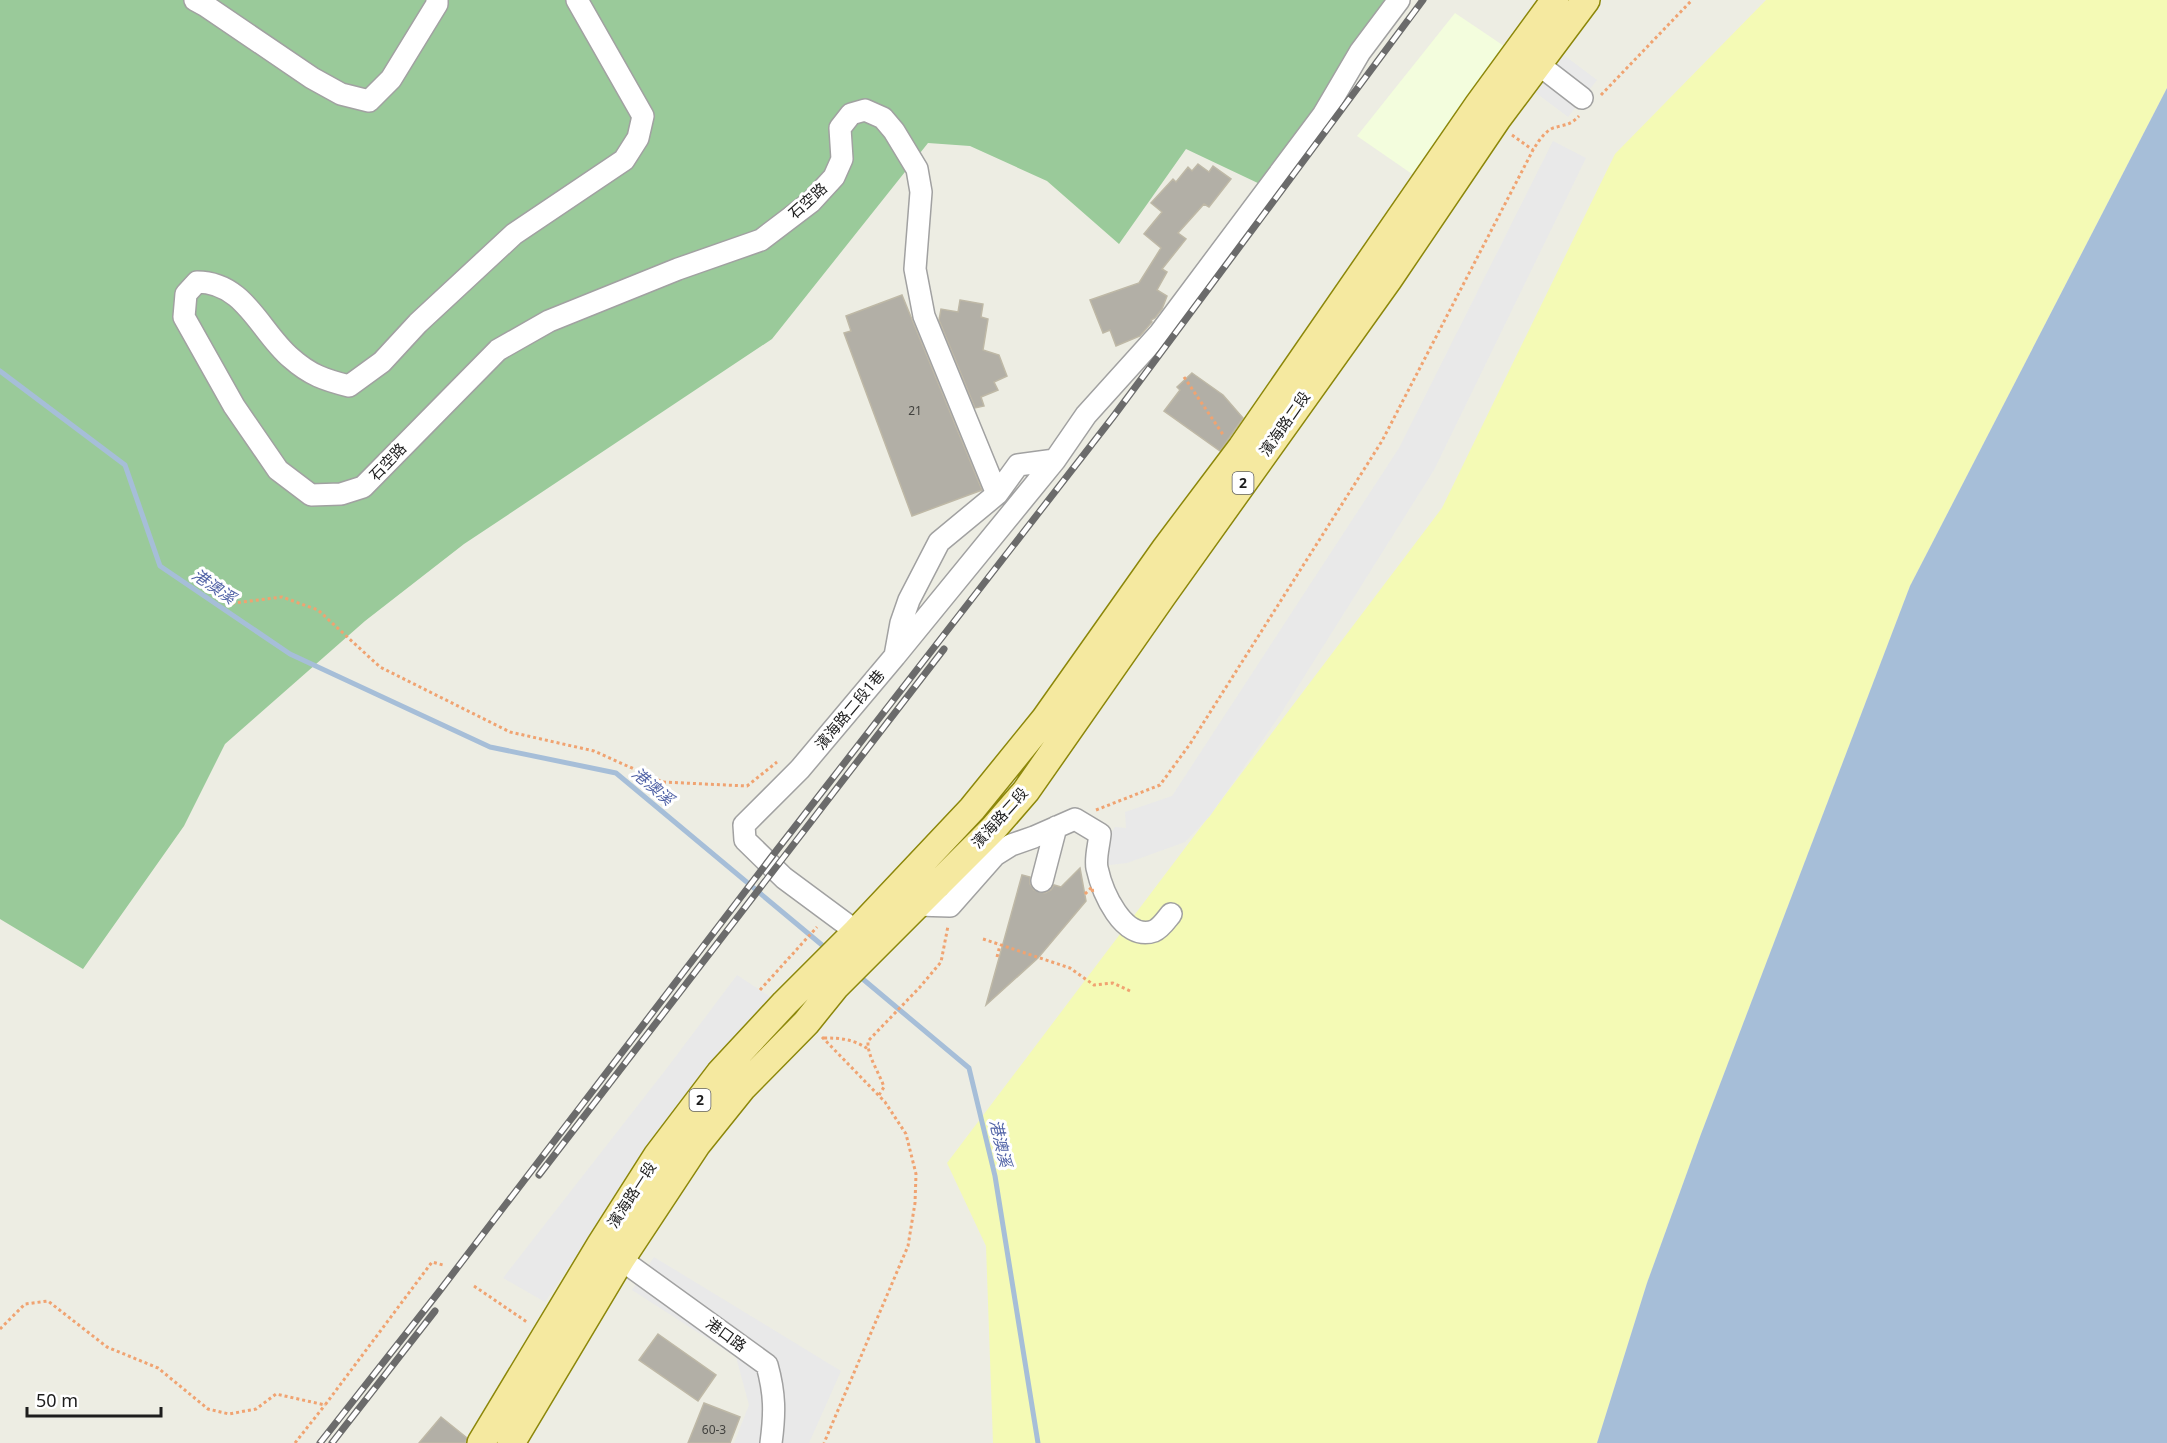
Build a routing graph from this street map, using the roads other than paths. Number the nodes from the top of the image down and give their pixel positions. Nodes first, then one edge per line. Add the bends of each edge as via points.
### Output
1 (195, 0) edge
2 (437, 0) edge
3 (577, 0) edge
4 (1399, 0) edge
5 (1556, 0) edge
6 (1586, 0) edge
7 (1538, 64) junction
8 (1588, 103) road end
9 (1494, 118) junction
10 (1055, 460) junction
11 (997, 494) junction
12 (895, 656) junction
13 (1055, 726) junction
14 (1065, 823) junction
15 (1002, 837) junction
16 (1042, 881) dead end
17 (916, 905) junction
18 (1171, 914) dead end
19 (866, 939) junction
20 (611, 1252) junction
21 (481, 1443) edge
22 (511, 1443) edge
23 (771, 1443) edge

1 - 2 street via 312,78 341,94 369,101 391,78
3 - 11 street, 石空路 via 643,116 638,138 624,160 514,234 382,362 349,386 320,379 290,358 240,297 208,282 197,282 186,294 184,317 192,333 278,471 311,495 341,494 363,487 498,350 549,321 761,240 811,202 834,177 842,159 840,128 851,114 865,110 883,118 917,169 921,192 915,269 924,316
4 - 10 street via 1360,52 1323,115 1160,333 1086,415
5 - 9 main road, 濱海路二段 / 2
6 - 7 main road, 濱海路二段 / 2
7 - 8 street
7 - 9 main road, 濱海路二段 / 2
9 - 13 main road, 濱海路二段 / 2 via 1243,450 1178,554
10 - 11 street, 濱海路二段1巷 via 1018,465
10 - 12 street
11 - 12 street, 濱海路二段1巷 via 939,542 909,600
12 - 19 street, 濱海路二段1巷 via 800,770 744,825 745,840 784,878
13 - 15 main road, 濱海路二段 / 2
13 - 19 main road, 濱海路二段 / 2 via 972,809
14 - 15 street via 1007,839
14 - 16 street
14 - 18 street via 1100,834 1096,865 1108,902 1126,925 1145,933 1157,930
15 - 17 main road, 濱海路二段 / 2
15 - 17 street via 995,855 950,906
17 - 19 main road, 濱海路二段 / 2
19 - 20 main road, 濱海路一段 / 2 via 720,1073 657,1156
20 - 21 main road, 濱海路一段 / 2 via 547,1335
20 - 22 main road, 濱海路一段 / 2
20 - 23 street, 港口路 via 767,1365 774,1391

